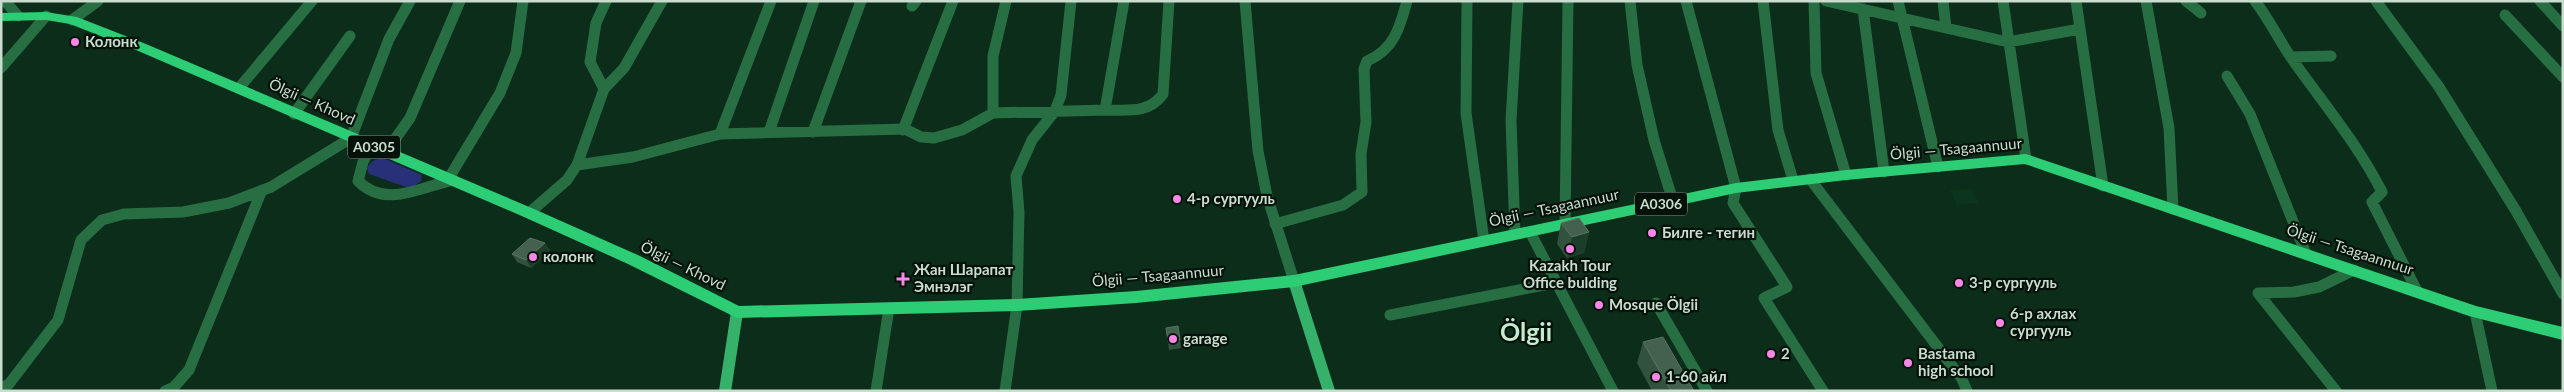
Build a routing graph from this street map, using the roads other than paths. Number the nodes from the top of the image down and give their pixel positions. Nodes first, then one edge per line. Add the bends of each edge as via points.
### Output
1 (5, 1) edge
2 (98, 1) edge
3 (312, 1) edge
4 (410, 1) edge
5 (460, 1) edge
6 (523, 1) edge
7 (606, 1) edge
8 (662, 1) edge
9 (771, 1) edge
10 (814, 1) edge
11 (861, 1) edge
12 (953, 1) edge
13 (1006, 1) edge
14 (1071, 1) edge
15 (1124, 1) edge
16 (1169, 1) edge
17 (1245, 1) edge
18 (1407, 1) edge
19 (1467, 1) edge
20 (1518, 1) edge
21 (1568, 1) edge
22 (1630, 1) edge
23 (1686, 1) edge
24 (1763, 1) edge
25 (1814, 1) edge
26 (1826, 1) edge
27 (1898, 1) edge
28 (1943, 1) edge
29 (2003, 1) edge
30 (2076, 1) edge
31 (2146, 1) edge
32 (2186, 1) edge
33 (2255, 1) edge
34 (2376, 1) edge
35 (2540, 1) edge
36 (1842, 3) edge
37 (1863, 9) junction
38 (2201, 13) dead end
39 (2506, 15) dead end
40 (18, 16) junction
41 (46, 16) junction
42 (1, 17) edge
43 (1902, 19) junction
44 (72, 20) junction
45 (2563, 26) edge
46 (1946, 28) junction
47 (2080, 29) junction
48 (350, 36) dead end
49 (2008, 42) junction
50 (2331, 56) dead end
51 (2291, 57) junction
52 (1, 68) edge
53 (2227, 76) dead end
54 (2563, 77) edge
55 (239, 88) junction
56 (604, 90) junction
57 (1105, 110) junction
58 (1055, 111) junction
59 (993, 113) junction
60 (294, 114) junction
61 (903, 130) junction
62 (769, 132) junction
63 (813, 132) junction
64 (720, 134) junction
65 (351, 138) junction
66 (372, 146) junction
67 (386, 152) junction
68 (2026, 159) junction
69 (578, 165) junction
70 (1938, 167) junction
71 (1884, 172) junction
72 (1846, 174) junction
73 (451, 179) junction
74 (1810, 179) junction
75 (1793, 180) junction
76 (2103, 186) junction
77 (1736, 188) junction
78 (262, 190) junction
79 (1673, 201) junction
80 (2172, 209) junction
81 (529, 213) junction
82 (1275, 224) junction
83 (1565, 225) junction
84 (1523, 233) junction
85 (1484, 241) junction
86 (2306, 254) junction
87 (2354, 270) junction
88 (1294, 281) junction
89 (1555, 283) junction
90 (2417, 291) junction
91 (2563, 294) edge
92 (1656, 302) dead end
93 (1017, 305) junction
94 (889, 308) junction
95 (737, 312) junction
96 (2475, 312) junction
97 (1390, 316) dead end
98 (2563, 334) edge
99 (1, 388) edge
100 (165, 391) edge
101 (724, 391) edge
102 (876, 391) edge
103 (1005, 391) edge
104 (1329, 391) edge
105 (1613, 391) edge
106 (1707, 391) edge
107 (1823, 391) edge
108 (1967, 391) edge
109 (2336, 391) edge
110 (2492, 391) edge

1 - 40 street
2 - 44 street
3 - 55 street
4 - 65 street via 389,39
5 - 67 street via 410,118
6 - 73 street via 516,53 500,93
7 - 56 street via 596,23 590,62
8 - 56 street via 624,68
9 - 64 street
10 - 62 street
11 - 63 street
12 - 61 street
13 - 59 street via 994,40 990,85
14 - 58 street via 1061,95
15 - 57 street
16 - 57 street via 1163,94 1158,104 1142,110
17 - 82 street via 1258,151
18 - 82 street via 1390,48 1381,57 1368,61 1364,69 1366,122 1361,154 1362,192 1343,204
19 - 85 street via 1466,113
20 - 84 street via 1511,120
21 - 83 street
22 - 79 street via 1637,65 1654,140
23 - 77 street
24 - 75 street via 1778,130
25 - 72 street via 1816,73
26 - 36 street
27 - 43 street
28 - 46 street
29 - 49 street
30 - 47 street
31 - 80 street via 2169,128
32 - 38 street
33 - 51 street
34 - 91 street via 2439,87
35 - 45 street
36 - 37 street
37 - 43 street
37 - 71 street
39 - 54 street
40 - 41 highway, Ölgii — Khovd / A0305
40 - 42 highway, Ölgii — Khovd / A0305
41 - 44 highway, Ölgii — Khovd / A0305
41 - 52 street
43 - 46 street
43 - 70 street
44 - 55 highway, Ölgii — Khovd / A0305
46 - 49 street
47 - 49 street
47 - 76 street
48 - 60 street
49 - 68 street
50 - 51 street
51 - 90 street via 2370,167 2382,192 2372,202
53 - 86 street via 2250,114
55 - 60 highway, Ölgii — Khovd / A0305
56 - 69 street
57 - 58 street
58 - 59 street
58 - 93 street via 1032,140 1016,176 1019,212
59 - 61 street via 956,132 927,138
60 - 65 highway, Ölgii — Khovd / A0305
61 - 63 street
62 - 63 street
62 - 64 street
64 - 69 street via 632,157
65 - 66 highway, Ölgii — Khovd / A0305
65 - 78 street
66 - 67 highway, Ölgii — Khovd / A0305
66 - 73 street via 358,180 362,186 375,192 399,196
67 - 73 highway, Ölgii — Khovd / A0305
68 - 70 highway, Ölgii — Tsagaannuur / A0306
68 - 76 highway, Ölgii — Tsagaannuur / A0306
69 - 81 street via 567,180
70 - 71 highway, Ölgii — Tsagaannuur / A0306
71 - 72 highway, Ölgii — Tsagaannuur / A0306
72 - 74 highway, Ölgii — Tsagaannuur / A0306
73 - 81 highway, Ölgii — Khovd / A0305
74 - 75 highway, Ölgii — Tsagaannuur / A0306
74 - 108 street via 1962,379
75 - 77 highway, Ölgii — Tsagaannuur / A0306
76 - 80 highway, Ölgii — Tsagaannuur / A0306
77 - 79 highway, Ölgii — Tsagaannuur / A0306
77 - 107 street via 1733,204 1787,286 1764,298
78 - 99 street via 230,203 184,212 124,214 102,220 81,240 58,320 9,384
78 - 100 street via 189,370 174,387
79 - 83 highway, Ölgii — Tsagaannuur / A0306
80 - 86 highway, Ölgii — Tsagaannuur / A0306
81 - 95 highway, Ölgii — Khovd / A0305 via 634,260
82 - 88 street
83 - 84 highway, Ölgii — Tsagaannuur / A0306
84 - 85 highway, Ölgii — Tsagaannuur / A0306
84 - 89 street
85 - 88 highway, Ölgii — Tsagaannuur / A0306
86 - 87 highway, Ölgii — Tsagaannuur / A0306
87 - 90 highway, Ölgii — Tsagaannuur / A0306
87 - 109 street via 2319,287 2294,292 2258,293
88 - 93 highway, Ölgii — Tsagaannuur / A0306
88 - 104 main road
89 - 97 street
89 - 105 street
90 - 96 highway, Ölgii — Tsagaannuur / A0306
92 - 106 street
93 - 94 highway, Ölgii — Tsagaannuur / A0306
93 - 103 street
94 - 95 highway, Ölgii — Tsagaannuur / A0306
94 - 102 street
95 - 101 main road
96 - 98 highway, Ölgii — Tsagaannuur / A0306
96 - 110 street

